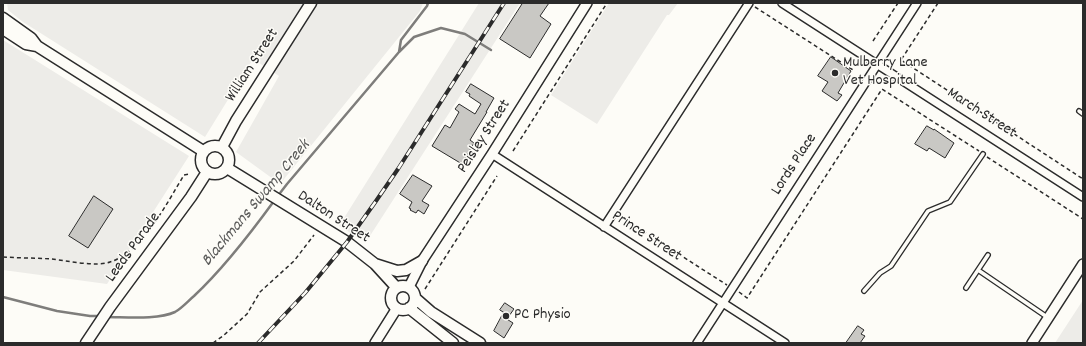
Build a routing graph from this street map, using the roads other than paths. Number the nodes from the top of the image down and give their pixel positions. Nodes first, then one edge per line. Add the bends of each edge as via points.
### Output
1 (311, 3) edge
2 (587, 3) edge
3 (749, 3) edge
4 (782, 3) edge
5 (917, 3) edge
6 (3, 18) edge
7 (3, 29) edge
8 (37, 46) junction
9 (877, 64) junction
10 (1079, 111) dead end
11 (1083, 114) edge
12 (222, 147) junction
13 (203, 151) junction
14 (492, 154) junction
15 (983, 154) dead end
16 (227, 168) junction
17 (207, 172) junction
18 (1083, 197) edge
19 (604, 227) junction
20 (988, 255) dead end
21 (422, 261) junction
22 (375, 264) junction
23 (1083, 264) edge
24 (978, 270) junction
25 (396, 287) junction
26 (409, 287) junction
27 (966, 288) dead end
28 (864, 290) dead end
29 (415, 298) junction
30 (723, 303) junction
31 (397, 308) junction
32 (409, 308) junction
33 (1048, 318) junction
34 (86, 343) edge
35 (375, 343) edge
36 (453, 343) edge
37 (480, 343) edge
38 (697, 343) edge
39 (785, 343) edge
40 (1032, 343) edge

1 - 12 main road, William Street
2 - 14 street, Peisley Street
3 - 19 street
4 - 9 street, March Street
5 - 9 street, Lords Place
6 - 8 main road via 31,38
7 - 8 main road via 26,44
8 - 13 main road
9 - 18 street, March Street
9 - 30 street, Lords Place
10 - 11 lane
12 - 13 main road via 214,145
12 - 16 main road via 229,158
13 - 17 main road via 200,160
14 - 19 street, Prince Street
14 - 21 street, Peisley Street
15 - 28 lane via 950,202 928,211 892,266 880,273
16 - 17 main road via 220,173
16 - 22 main road, Dalton Street via 347,242
17 - 34 main road, Leeds Parade
19 - 30 street, Prince Street
20 - 24 lane
21 - 22 main road via 406,270 397,271
21 - 26 street, Peisley Street
22 - 25 main road, Dalton Street
23 - 33 street
24 - 27 lane
24 - 33 lane
25 - 26 main road
25 - 31 main road via 391,296 392,303
26 - 29 main road
29 - 32 main road
29 - 37 main road via 431,312
30 - 38 street, Lords Place
30 - 39 street, Prince Street
31 - 32 main road
31 - 35 street
32 - 36 main road
33 - 40 street

